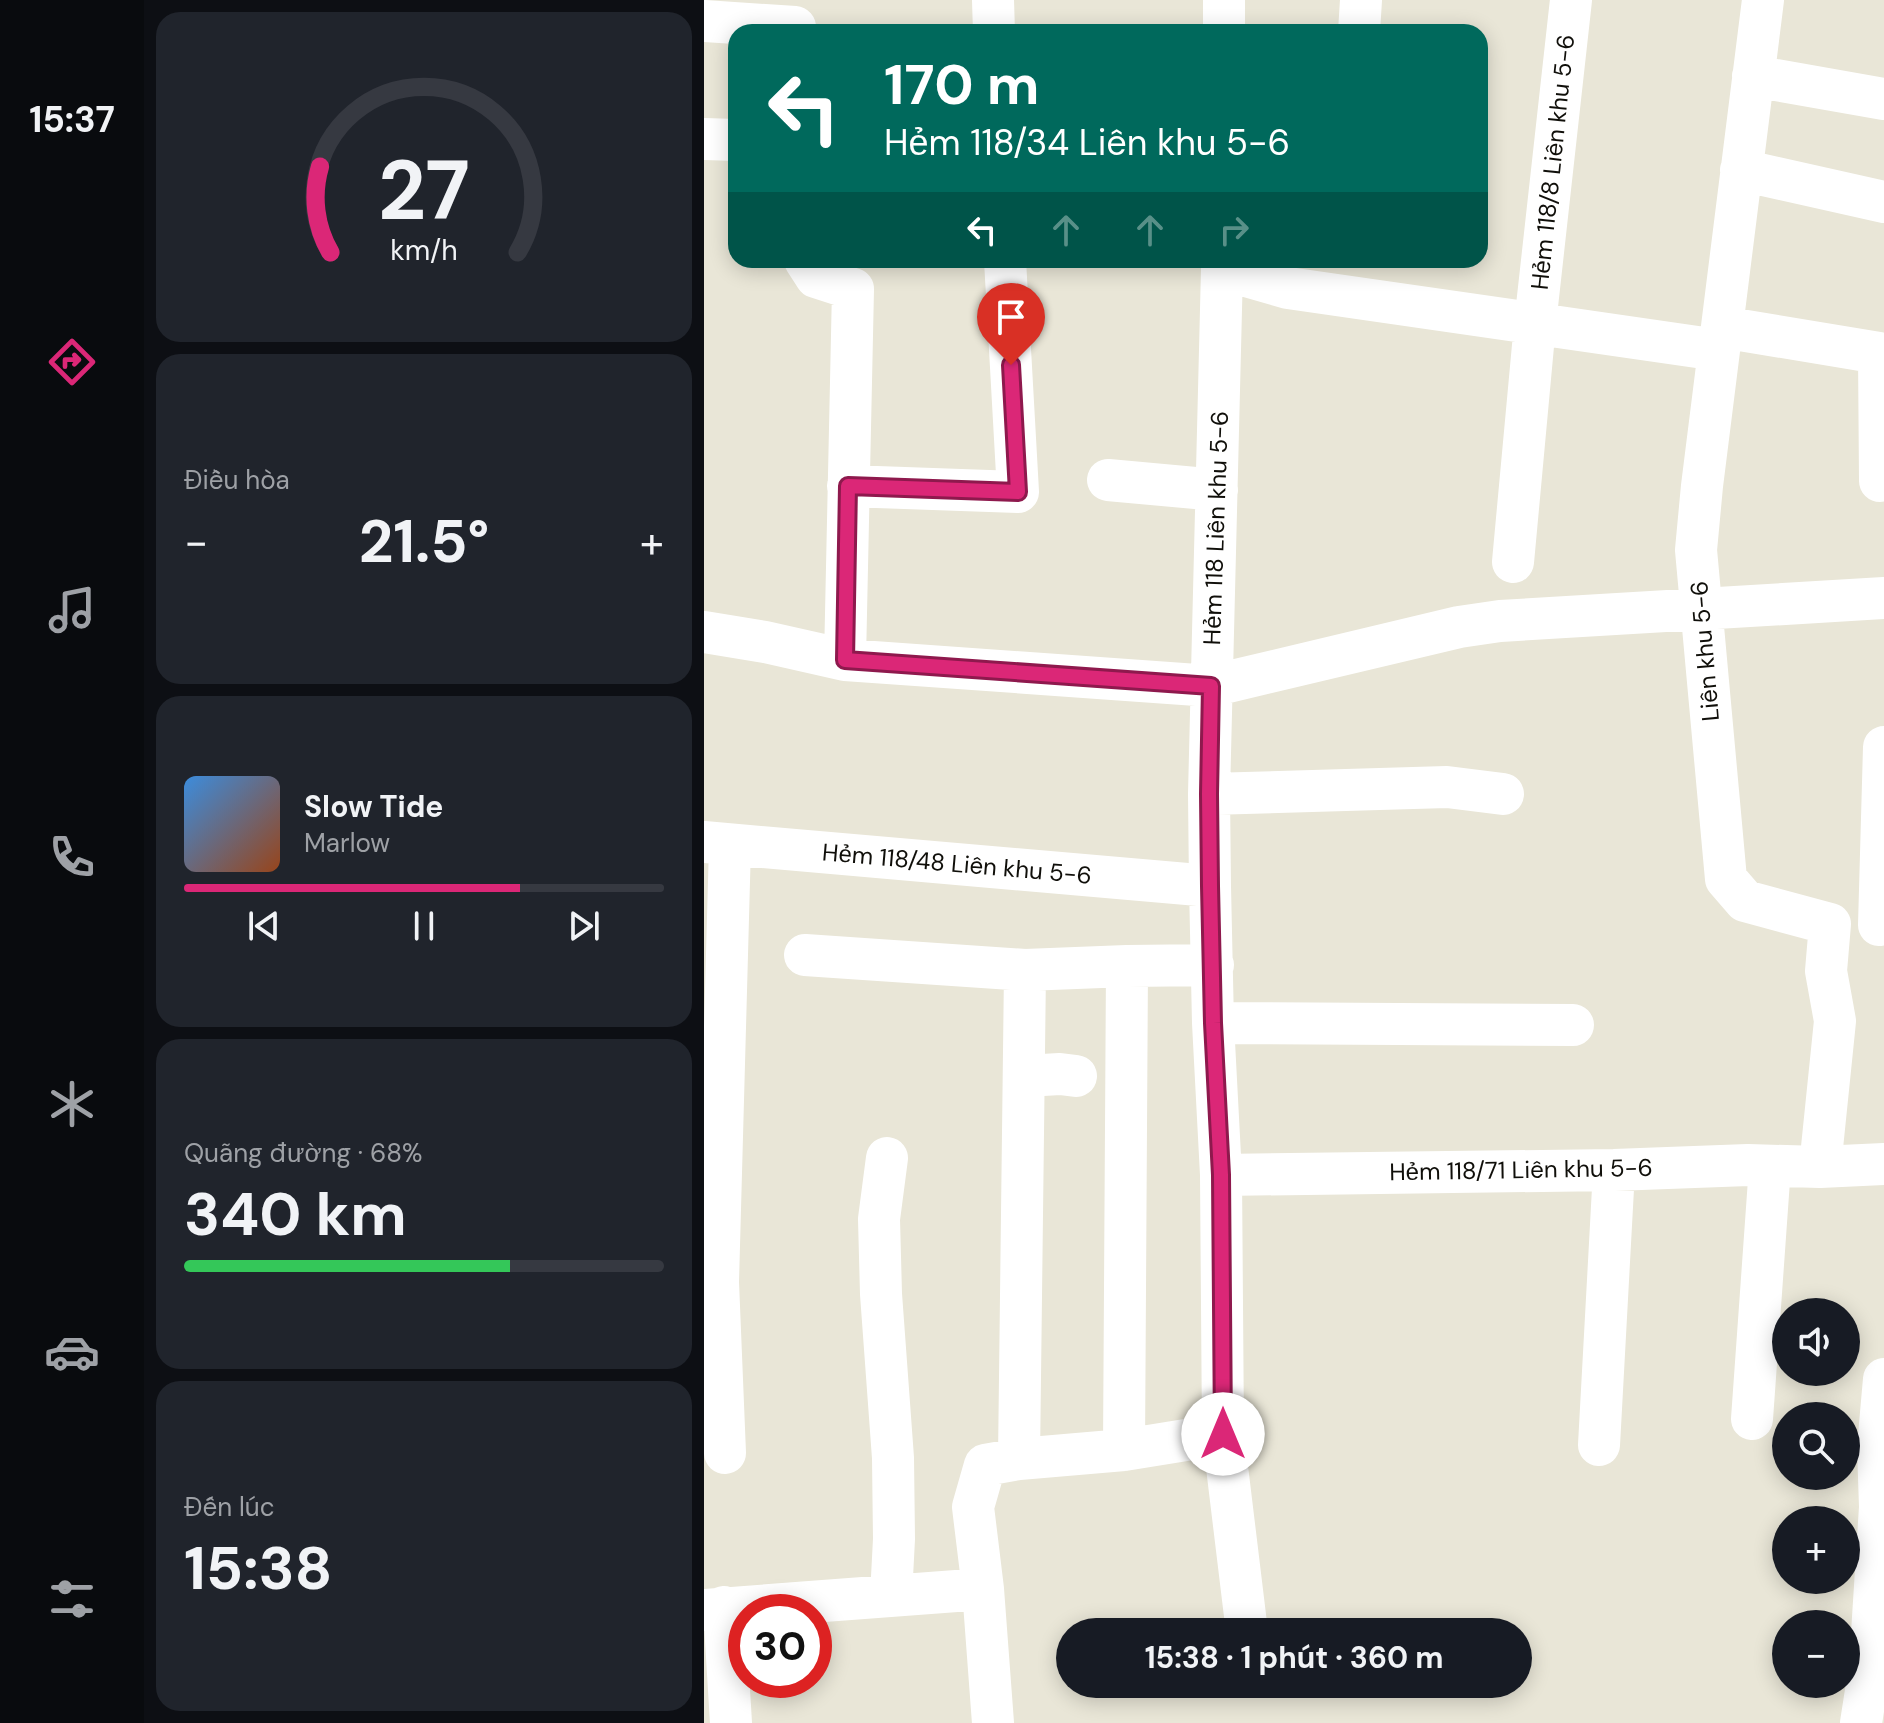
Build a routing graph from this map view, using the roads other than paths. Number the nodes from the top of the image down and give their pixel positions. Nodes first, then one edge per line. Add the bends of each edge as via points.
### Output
1 (993, 0) edge
2 (1224, 0) edge
3 (1361, 0) edge
4 (1571, 0) edge
5 (1763, 0) edge
6 (795, 20) edge
7 (704, 21) edge
8 (994, 24) edge
9 (1224, 24) edge
10 (1360, 24) edge
11 (1753, 76) junction
12 (1884, 99) edge
13 (704, 139) edge
14 (728, 140) edge
15 (1741, 170) junction
16 (1884, 202) edge
17 (810, 268) edge
18 (1005, 268) edge
19 (1222, 268) edge
20 (1233, 268) edge
21 (1344, 278) edge
22 (1535, 324) junction
23 (1720, 338) junction
24 (1108, 480) dead end
25 (1880, 481) dead end
26 (848, 486) junction
27 (1217, 490) junction
28 (1513, 562) dead end
29 (1884, 598) edge
30 (1701, 607) junction
31 (704, 632) edge
32 (845, 660) junction
33 (1211, 686) junction
34 (1884, 747) edge
35 (1209, 794) junction
36 (1503, 794) dead end
37 (717, 843) edge
38 (1210, 886) junction
39 (1830, 924) junction
40 (1882, 925) edge
41 (805, 955) dead end
42 (1213, 965) junction
43 (1127, 966) junction
44 (1025, 970) junction
45 (1213, 1023) junction
46 (1573, 1025) dead end
47 (1025, 1076) junction
48 (1076, 1076) dead end
49 (887, 1158) dead end
50 (1884, 1164) edge
51 (1770, 1166) junction
52 (1820, 1167) junction
53 (1614, 1170) junction
54 (1221, 1175) junction
55 (1884, 1379) edge
56 (1752, 1419) dead end
57 (1223, 1434) junction
58 (1599, 1445) dead end
59 (1124, 1450) junction
60 (725, 1453) dead end
61 (1019, 1459) junction
62 (1882, 1507) edge
63 (983, 1589) junction
64 (891, 1596) junction
65 (714, 1609) edge
66 (1245, 1618) edge
67 (1877, 1665) edge
68 (731, 1723) edge
69 (993, 1723) edge
70 (1861, 1723) edge

1 - 8 street
2 - 9 street
3 - 10 street
4 - 22 street, Hẻm 118/8 Liên khu 5-6
5 - 11 street, Liên khu 5-6
6 - 7 street
11 - 12 street
11 - 15 street, Liên khu 5-6
13 - 14 street
15 - 16 street
15 - 23 street, Liên khu 5-6
17 - 26 street via 816,277 853,289
18 - 26 street via 1018,492
19 - 27 street, Hẻm 118 Liên khu 5-6
20 - 21 street, Hẻm 118 Liên khu 5-6 via 1288,288
21 - 22 street, Hẻm 118 Liên khu 5-6
22 - 23 street, Hẻm 118 Liên khu 5-6
22 - 28 street, Hẻm 118/8 Liên khu 5-6
23 - 25 street, Hẻm 118 Liên khu 5-6 via 1879,353
23 - 30 street, Liên khu 5-6 via 1696,550
24 - 27 street
26 - 32 street
27 - 33 street, Hẻm 118 Liên khu 5-6
29 - 30 street
30 - 33 street via 1459,627
30 - 39 street, Liên khu 5-6 via 1726,879 1745,901
31 - 32 street
32 - 33 street
33 - 35 street, Hẻm 118 Liên khu 5-6
34 - 40 street
35 - 36 street via 1447,787
35 - 38 street, Hẻm 118 Liên khu 5-6
37 - 38 street, Hẻm 118/48 Liên khu 5-6
37 - 60 street via 718,1282
38 - 42 street, Hẻm 118 Liên khu 5-6
39 - 40 street, Liên khu 5-6
39 - 52 street via 1826,971 1835,1021
41 - 44 street
42 - 43 street
42 - 45 street, Hẻm 118 Liên khu 5-6
43 - 44 street
43 - 59 street
44 - 47 street
45 - 46 street
45 - 54 street, Hẻm 118 Liên khu 5-6
47 - 48 street
47 - 61 street
49 - 64 street via 879,1219 893,1458
50 - 52 street
51 - 52 street, Hẻm 118/71 Liên khu 5-6
51 - 53 street, Hẻm 118/71 Liên khu 5-6
51 - 56 street
53 - 54 street, Hẻm 118/71 Liên khu 5-6
53 - 58 street
54 - 57 street, Hẻm 118 Liên khu 5-6
55 - 62 street via 1878,1447
57 - 59 street
57 - 66 street, Hẻm 118 Liên khu 5-6
59 - 61 street
61 - 63 street via 985,1465 973,1507
62 - 67 street
63 - 64 street
63 - 69 street
64 - 65 street
65 - 68 street
67 - 70 street

